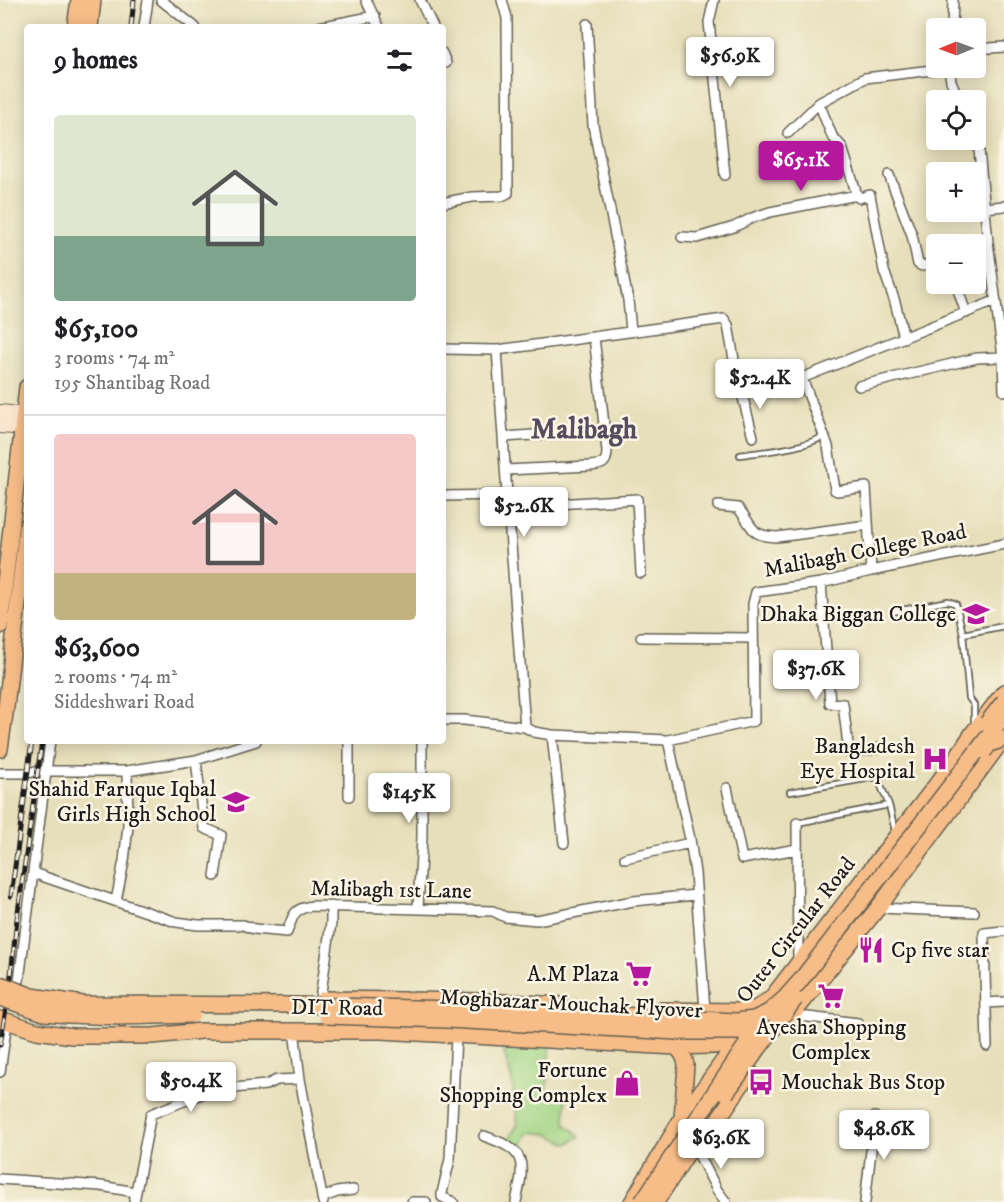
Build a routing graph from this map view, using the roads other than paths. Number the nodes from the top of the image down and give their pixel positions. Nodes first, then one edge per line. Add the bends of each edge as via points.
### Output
1 (79, 0) edge
2 (93, 0) edge
3 (148, 0) edge
4 (161, 0) edge
5 (366, 0) edge
6 (420, 0) edge
7 (502, 0) edge
8 (714, 0) edge
9 (953, 0) edge
10 (375, 16) junction
11 (952, 18) edge
12 (75, 24) edge
13 (90, 24) edge
14 (144, 24) edge
15 (191, 24) edge
16 (334, 24) edge
17 (378, 24) edge
18 (432, 24) edge
19 (586, 24) dead end
20 (1004, 46) edge
21 (986, 48) edge
22 (926, 71) edge
23 (819, 104) junction
24 (788, 133) dead end
25 (725, 175) dead end
26 (889, 176) dead end
27 (857, 195) junction
28 (446, 202) edge
29 (1004, 206) edge
30 (986, 208) edge
31 (986, 217) edge
32 (682, 237) dead end
33 (926, 265) edge
34 (959, 294) edge
35 (995, 301) junction
36 (966, 313) junction
37 (631, 331) junction
38 (594, 337) junction
39 (904, 338) junction
40 (446, 349) edge
41 (497, 350) junction
42 (1003, 357) edge
43 (802, 378) junction
44 (859, 386) dead end
45 (741, 390) junction
46 (1004, 391) edge
47 (0, 412) edge
48 (24, 421) edge
49 (24, 421) edge
50 (0, 426) edge
51 (24, 429) edge
52 (605, 430) junction
53 (825, 436) junction
54 (504, 437) junction
55 (753, 437) joint
56 (759, 452) junction
57 (740, 455) dead end
58 (506, 470) junction
59 (508, 495) junction
60 (446, 496) edge
61 (718, 506) dead end
62 (508, 507) junction
63 (868, 525) junction
64 (1004, 544) edge
65 (24, 551) edge
66 (871, 571) junction
67 (640, 573) dead end
68 (821, 583) junction
69 (892, 612) dead end
70 (0, 626) edge
71 (1004, 626) edge
72 (963, 634) junction
73 (641, 637) dead end
74 (753, 638) junction
75 (1004, 692) edge
76 (1004, 701) edge
77 (1004, 711) edge
78 (1004, 716) edge
79 (446, 720) edge
80 (1004, 724) edge
81 (525, 727) junction
82 (552, 735) junction
83 (993, 736) edge
84 (668, 740) junction
85 (50, 744) edge
86 (236, 744) edge
87 (349, 744) edge
88 (423, 744) edge
89 (881, 748) dead end
90 (0, 749) edge
91 (196, 760) junction
92 (127, 771) junction
93 (46, 772) junction
94 (0, 773) edge
95 (727, 788) dead end
96 (790, 792) dead end
97 (349, 796) dead end
98 (889, 805) junction
99 (797, 823) joint
100 (896, 836) junction
101 (564, 843) dead end
102 (690, 843) junction
103 (797, 849) junction
104 (625, 858) dead end
105 (33, 873) junction
106 (215, 876) dead end
107 (696, 895) junction
108 (116, 902) junction
109 (331, 906) junction
110 (418, 908) junction
111 (878, 908) junction
112 (974, 912) dead end
113 (1004, 931) edge
114 (798, 965) junction
115 (0, 982) edge
116 (18, 988) junction
117 (0, 998) edge
118 (320, 999) junction
119 (769, 1002) junction
120 (1004, 1002) edge
121 (986, 1003) junction
122 (658, 1010) junction
123 (705, 1010) junction
124 (3, 1020) edge
125 (784, 1022) junction
126 (858, 1023) dead end
127 (294, 1030) junction
128 (754, 1032) junction
129 (456, 1036) junction
130 (734, 1045) junction
131 (987, 1046) dead end
132 (676, 1047) junction
133 (724, 1059) junction
134 (0, 1072) edge
135 (747, 1076) junction
136 (300, 1079) junction
137 (875, 1117) dead end
138 (682, 1119) junction
139 (484, 1136) dead end
140 (696, 1151) junction
141 (0, 1179) edge
142 (353, 1190) dead end
143 (134, 1197) edge
144 (323, 1200) edge
145 (440, 1200) edge
146 (412, 1202) edge
147 (426, 1202) edge
148 (453, 1202) edge
149 (516, 1202) edge
150 (632, 1202) edge
151 (642, 1202) edge
152 (656, 1202) edge
153 (665, 1202) edge
154 (726, 1202) edge
155 (865, 1202) edge

1 - 12 main road
2 - 13 main road
3 - 14 street
4 - 15 street
5 - 10 street
6 - 18 street
7 - 28 street via 507,18 508,193
8 - 25 street via 709,22
9 - 11 street
10 - 16 street
10 - 17 street
19 - 37 street via 592,125
20 - 21 street
22 - 23 street via 865,78
23 - 24 street
23 - 27 street via 832,136 842,147
26 - 33 street via 912,235 918,264
27 - 32 street via 770,212 697,238
27 - 39 street via 870,195 884,271
29 - 30 street
31 - 35 street
34 - 36 street
35 - 36 street
35 - 42 street
36 - 39 street
37 - 38 street
37 - 45 street via 724,319
38 - 41 street
38 - 52 street
39 - 43 street
40 - 41 street
41 - 54 street
42 - 44 street via 977,358
42 - 46 street
43 - 45 street
43 - 53 street
45 - 55 street
47 - 48 street
49 - 50 street
51 - 70 main road
52 - 54 street
52 - 58 street via 607,459 603,464
53 - 56 lane via 814,442
53 - 63 street via 833,487 837,491 866,487
54 - 58 street
55 - 56 lane
56 - 57 lane
58 - 59 street
59 - 60 street
59 - 62 street
61 - 63 street via 738,508 762,537
62 - 67 street via 637,499
62 - 81 street
63 - 66 street
64 - 66 street, Malibagh College Road
65 - 90 main road
66 - 68 street, Malibagh College Road
68 - 74 street, Malibagh College Road via 756,592
68 - 89 street via 830,704 843,704 849,753
69 - 72 lane via 948,601 956,604
71 - 72 lane
72 - 83 lane via 969,698 975,705 975,717
73 - 74 street
74 - 84 street, Malibagh College Road via 754,721
75 - 83 main road, Outer Circular Road
76 - 83 main road, Outer Circular Road, bridge
77 - 83 main road
78 - 83 main road, Moghbazar-Mouchak Flyover, bridge
79 - 81 street
80 - 83 main road, Moghbazar-Mouchak Flyover
81 - 82 street
82 - 84 street
82 - 101 street
83 - 100 main road, Outer Circular Road via 953,764
83 - 111 main road, Outer Circular Road
83 - 115 main road, Moghbazar-Mouchak Flyover, bridge via 800,981 776,1007 754,1019 308,1005 83,1004 32,996
83 - 125 main road, Moghbazar-Mouchak Flyover, bridge
83 - 128 main road, Outer Circular Road, bridge via 899,847
84 - 102 street
85 - 93 street
86 - 91 street
87 - 97 street
88 - 110 street
91 - 92 street
91 - 106 street via 204,828 221,835
92 - 93 street
92 - 108 street via 128,826
93 - 94 street
93 - 105 street
95 - 103 street via 742,859
96 - 98 lane via 877,777
98 - 99 lane
98 - 100 lane
99 - 103 street
100 - 114 main road, Outer Circular Road
102 - 104 street
102 - 107 street
103 - 114 street
105 - 108 street, Malibagh 1st Lane
105 - 116 street
107 - 110 street, Malibagh 1st Lane via 633,901 537,920 505,918 493,911
107 - 123 street
108 - 109 street, Malibagh 1st Lane via 176,922 243,925 287,932 301,908
109 - 110 street, Malibagh 1st Lane
109 - 118 street
111 - 112 street
111 - 125 main road, Outer Circular Road
113 - 121 street via 984,933
114 - 119 main road, Outer Circular Road
115 - 116 main road, DIT Road
116 - 118 main road, DIT Road via 62,997 102,999
117 - 128 main road, Moghbazar-Mouchak Flyover, bridge via 45,1013 82,1016 294,1015
118 - 122 main road, DIT Road via 485,1001
119 - 123 main road, DIT Road via 751,1010
119 - 125 main road
119 - 130 main road, Outer Circular Road
120 - 121 street
121 - 131 street
122 - 123 main road, DIT Road
122 - 130 main road, DIT Road via 704,1018 724,1031
124 - 127 main road, DIT Road via 37,1031 72,1036
124 - 134 street
125 - 126 street
125 - 128 main road, Moghbazar-Mouchak Flyover, bridge
125 - 130 main road, DIT Road via 753,1043
125 - 135 main road, Outer Circular Road
125 - 152 main road, Outer Circular Road, bridge via 719,1103
127 - 129 main road, DIT Road
127 - 136 street
128 - 151 main road, Outer Circular Road, bridge
129 - 132 main road, DIT Road
129 - 145 street via 450,1159
130 - 132 main road, DIT Road
130 - 133 main road, Outer Circular Road
130 - 135 main road, DIT Road via 746,1063
132 - 138 main road via 686,1058
133 - 135 main road
133 - 138 main road, Outer Circular Road
135 - 140 main road, Outer Circular Road
136 - 143 street via 212,1090 151,1114
136 - 144 street
137 - 155 street
138 - 150 main road, Outer Circular Road
139 - 149 street via 514,1150 521,1160
140 - 153 main road, Outer Circular Road
140 - 154 street
141 - 143 street via 94,1185
142 - 144 street via 337,1192
145 - 148 street
146 - 147 street

